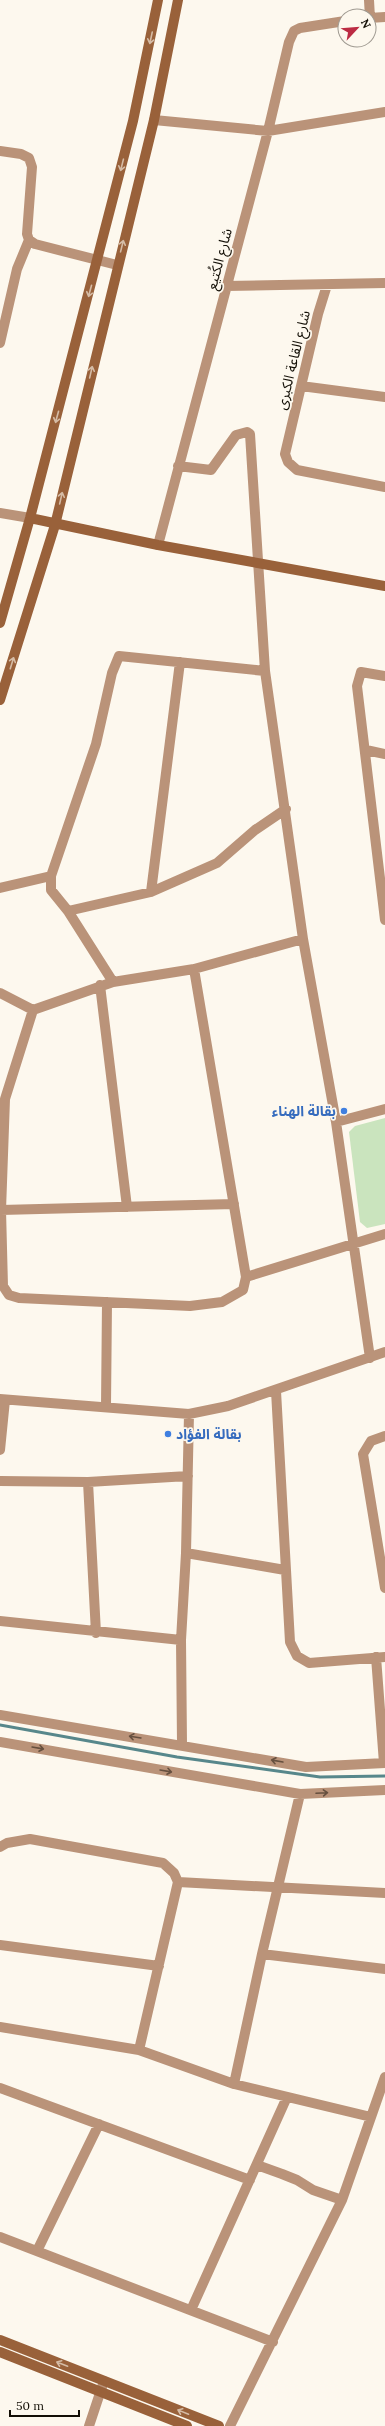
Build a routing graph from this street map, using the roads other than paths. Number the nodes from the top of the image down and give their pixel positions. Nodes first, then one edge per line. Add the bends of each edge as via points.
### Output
1 (158, 0) edge
2 (178, 0) edge
3 (337, 22) edge
4 (385, 112) edge
5 (154, 120) junction
6 (268, 131) junction
7 (0, 151) edge
8 (29, 240) junction
9 (98, 260) junction
10 (117, 265) junction
11 (385, 283) edge
12 (327, 285) junction
13 (226, 286) junction
14 (0, 343) edge
15 (301, 386) junction
16 (385, 397) edge
17 (178, 466) junction
18 (385, 487) edge
19 (0, 513) edge
20 (30, 518) junction
21 (55, 525) junction
22 (158, 545) junction
23 (258, 563) junction
24 (385, 586) edge
25 (0, 623) edge
26 (180, 662) junction
27 (265, 671) junction
28 (385, 676) edge
29 (0, 700) edge
30 (366, 750) junction
31 (385, 754) edge
32 (286, 809) junction
33 (51, 876) junction
34 (0, 888) edge
35 (151, 892) junction
36 (68, 911) junction
37 (385, 920) edge
38 (303, 939) junction
39 (194, 970) junction
40 (113, 982) junction
41 (100, 986) junction
42 (0, 994) edge
43 (33, 1010) junction
44 (385, 1109) edge
45 (336, 1122) junction
46 (234, 1204) junction
47 (127, 1207) junction
48 (1, 1210) junction
49 (385, 1234) edge
50 (354, 1243) junction
51 (246, 1277) junction
52 (107, 1302) junction
53 (385, 1352) edge
54 (370, 1358) junction
55 (276, 1390) junction
56 (3, 1400) edge
57 (106, 1406) junction
58 (189, 1414) junction
59 (385, 1436) edge
60 (0, 1450) edge
61 (188, 1476) junction
62 (0, 1481) edge
63 (88, 1482) junction
64 (186, 1553) junction
65 (286, 1570) junction
66 (385, 1588) edge
67 (0, 1621) edge
68 (96, 1632) junction
69 (181, 1640) junction
70 (381, 1657) edge
71 (0, 1715) edge
72 (0, 1742) edge
73 (182, 1744) junction
74 (385, 1763) edge
75 (385, 1790) edge
76 (300, 1794) junction
77 (0, 1847) edge
78 (178, 1882) junction
79 (277, 1889) junction
80 (385, 1893) edge
81 (0, 1945) edge
82 (262, 1954) junction
83 (159, 1966) junction
84 (385, 1969) edge
85 (0, 2028) edge
86 (139, 2050) junction
87 (385, 2077) edge
88 (234, 2084) junction
89 (0, 2088) edge
90 (288, 2097) junction
91 (381, 2102) edge
92 (371, 2117) junction
93 (99, 2124) junction
94 (256, 2166) junction
95 (250, 2180) junction
96 (342, 2200) junction
97 (0, 2237) edge
98 (37, 2251) junction
99 (191, 2310) junction
100 (0, 2340) edge
101 (273, 2342) junction
102 (0, 2352) edge
103 (104, 2380) junction
104 (101, 2391) junction
105 (89, 2426) edge
106 (187, 2426) edge
107 (220, 2426) edge
108 (230, 2426) edge

1 -> 9 main road via 133,121
2 - 5 main road
3 - 6 street, شارع الكُتيع via 300,28 291,37
4 - 6 street
5 - 6 street
10 -> 5 main road
6 - 13 street, شارع الكُتيع
7 - 8 street via 21,154 29,158 32,167 27,234
8 - 9 street via 35,244
8 - 14 street via 17,269
9 - 10 street
9 -> 20 main road
21 -> 10 main road
11 - 12 street
12 - 13 street
12 - 15 street, شارع القاعة الكبرى
13 - 17 street, شارع الكُتيع
15 - 16 street
15 - 18 street, شارع القاعة الكبرى via 285,454 288,462 297,470
17 - 22 street, شارع الكُتيع
17 - 23 street via 212,470 236,435 247,432 250,434
19 - 20 street
20 - 21 main road
20 - 25 main road
21 - 22 main road
29 -> 21 main road
22 - 23 main road
23 - 24 main road
23 - 27 street
26 - 27 street
26 - 33 street via 119,656 112,673 96,744
26 - 35 street
27 - 32 street
28 - 30 street via 361,672 357,686
30 - 31 street
30 - 37 street
32 - 35 street via 255,830 217,863
32 - 38 street
33 - 34 street
33 - 36 street via 51,890
35 - 36 street
36 - 40 street
38 - 39 street
38 - 45 street
39 - 40 street
39 - 46 street
40 - 41 street
41 - 43 street
41 - 47 street
42 - 43 street
43 - 48 street via 5,1099
44 - 45 street
45 - 50 street
46 - 47 street
46 - 51 street
47 - 48 street
48 - 52 street via 3,1286 9,1295 19,1298
49 - 50 street
50 - 51 street
50 - 54 street
51 - 52 street via 243,1290 222,1302 190,1306
52 - 57 street
53 - 54 street
54 - 55 street
55 - 58 street via 228,1406
55 - 65 street
56 - 57 street
56 - 60 street
57 - 58 street
58 - 61 street
59 - 66 street via 371,1441 363,1454
61 - 63 street
61 - 64 street
62 - 63 street
63 - 68 street
64 - 65 street
64 - 69 street
65 - 70 street via 290,1642 297,1656 309,1663
67 - 68 street
68 - 69 street
69 - 73 street
70 - 74 street
73 -> 71 street
72 -> 76 street
74 -> 73 street via 306,1767
76 -> 75 street
76 - 79 street
77 - 78 street via 7,1843 30,1839 163,1862 174,1873
78 - 79 street
78 - 83 street
79 - 80 street
79 - 82 street
81 - 83 street
82 - 84 street
82 - 88 street
83 - 86 street
85 - 86 street
86 - 88 street
87 - 91 street
88 - 90 street
89 - 93 street
90 - 92 street
90 - 94 street
91 - 92 street
92 - 96 street
93 - 95 street
93 - 98 street
94 - 95 street
94 - 96 street via 282,2174 313,2190
95 - 99 street
96 - 101 street
97 - 98 street
98 - 99 street
99 - 101 street
103 -> 100 main road
101 - 108 street
102 - 104 main road
103 - 104 street
107 -> 103 main road
104 - 105 street
104 - 106 main road

